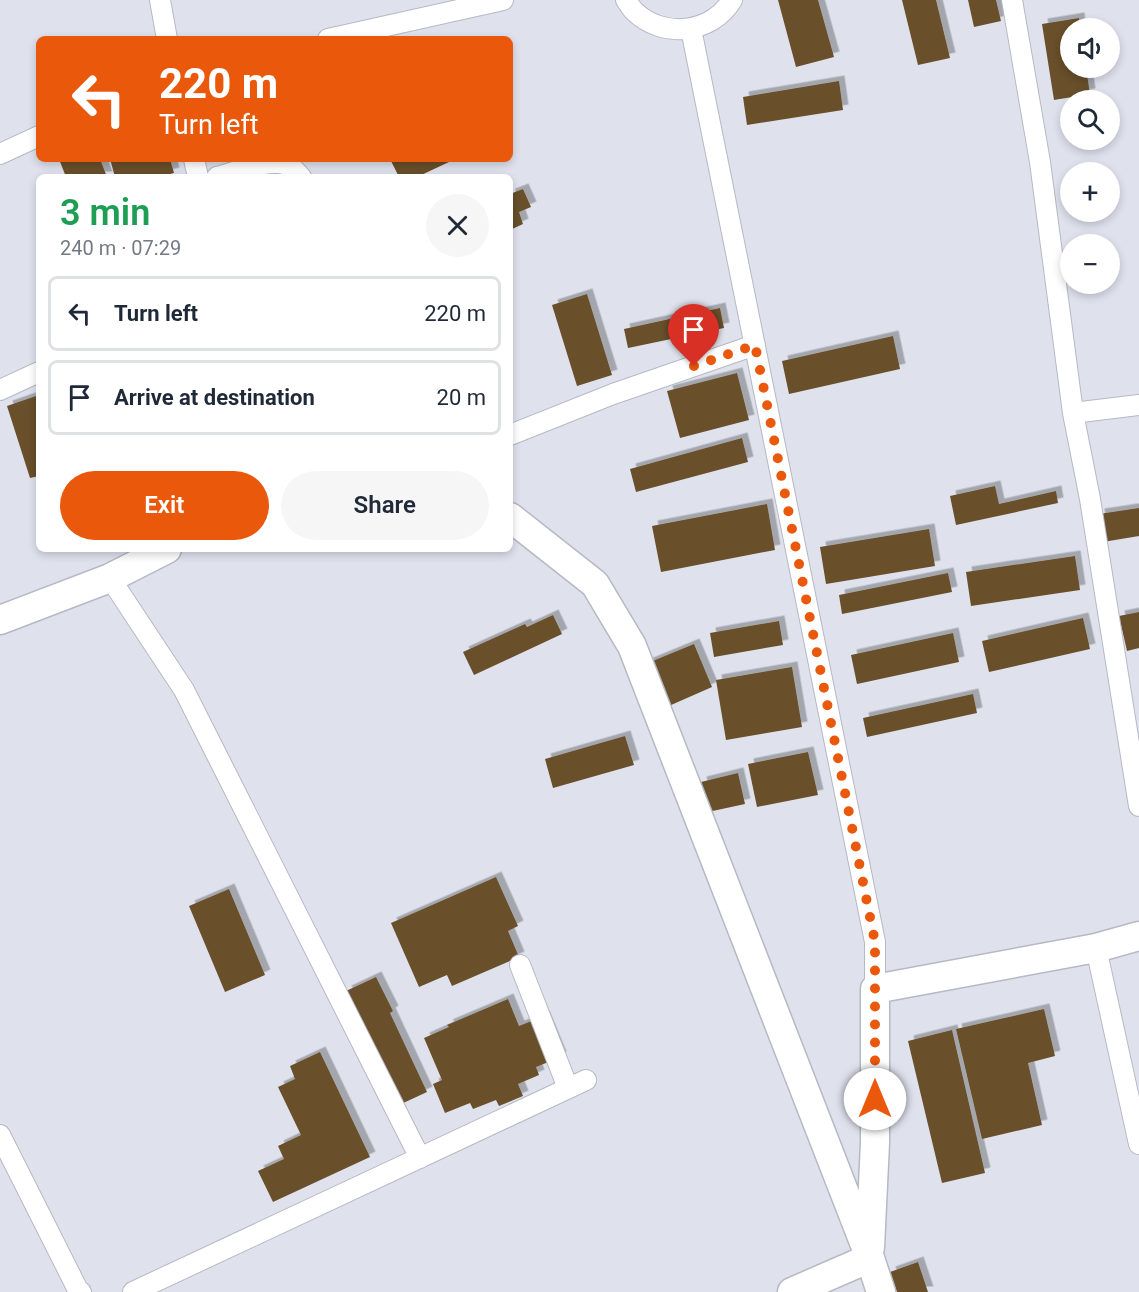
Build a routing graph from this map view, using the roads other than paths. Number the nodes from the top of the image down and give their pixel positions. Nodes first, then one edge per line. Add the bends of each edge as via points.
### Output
1 (160, 0) edge
2 (503, 0) edge
3 (626, 0) edge
4 (732, 0) edge
5 (1012, 0) edge
6 (691, 29) junction
7 (166, 36) edge
8 (341, 36) edge
9 (36, 137) edge
10 (0, 154) edge
11 (228, 174) edge
12 (299, 174) edge
13 (755, 345) junction
14 (36, 373) edge
15 (0, 390) edge
16 (1139, 405) edge
17 (1073, 413) junction
18 (513, 434) edge
19 (513, 519) edge
20 (161, 552) edge
21 (110, 578) junction
22 (0, 620) edge
23 (1139, 807) edge
24 (1139, 936) edge
25 (1096, 948) junction
26 (520, 965) dead end
27 (875, 989) junction
28 (1133, 1089) edge
29 (0, 1135) edge
30 (1139, 1144) edge
31 (420, 1158) junction
32 (870, 1258) junction
33 (81, 1292) edge
34 (133, 1292) edge
35 (792, 1292) edge
36 (881, 1292) edge

1 - 7 street
2 - 8 street
3 - 6 street via 651,23 670,29
4 - 6 street via 711,21
5 - 17 street via 1040,162
6 - 13 street
9 - 10 street
11 - 12 street via 281,163
13 - 18 street
13 - 27 street via 875,942
14 - 15 street
16 - 17 street
17 - 23 street
19 - 32 main road via 595,584 632,646
20 - 21 main road
21 - 22 main road
21 - 31 street via 184,690
24 - 25 main road
25 - 27 main road
25 - 28 street
26 - 31 street via 577,1084
27 - 32 main road
28 - 30 street
29 - 33 street
31 - 34 street
32 - 35 main road
32 - 36 main road

